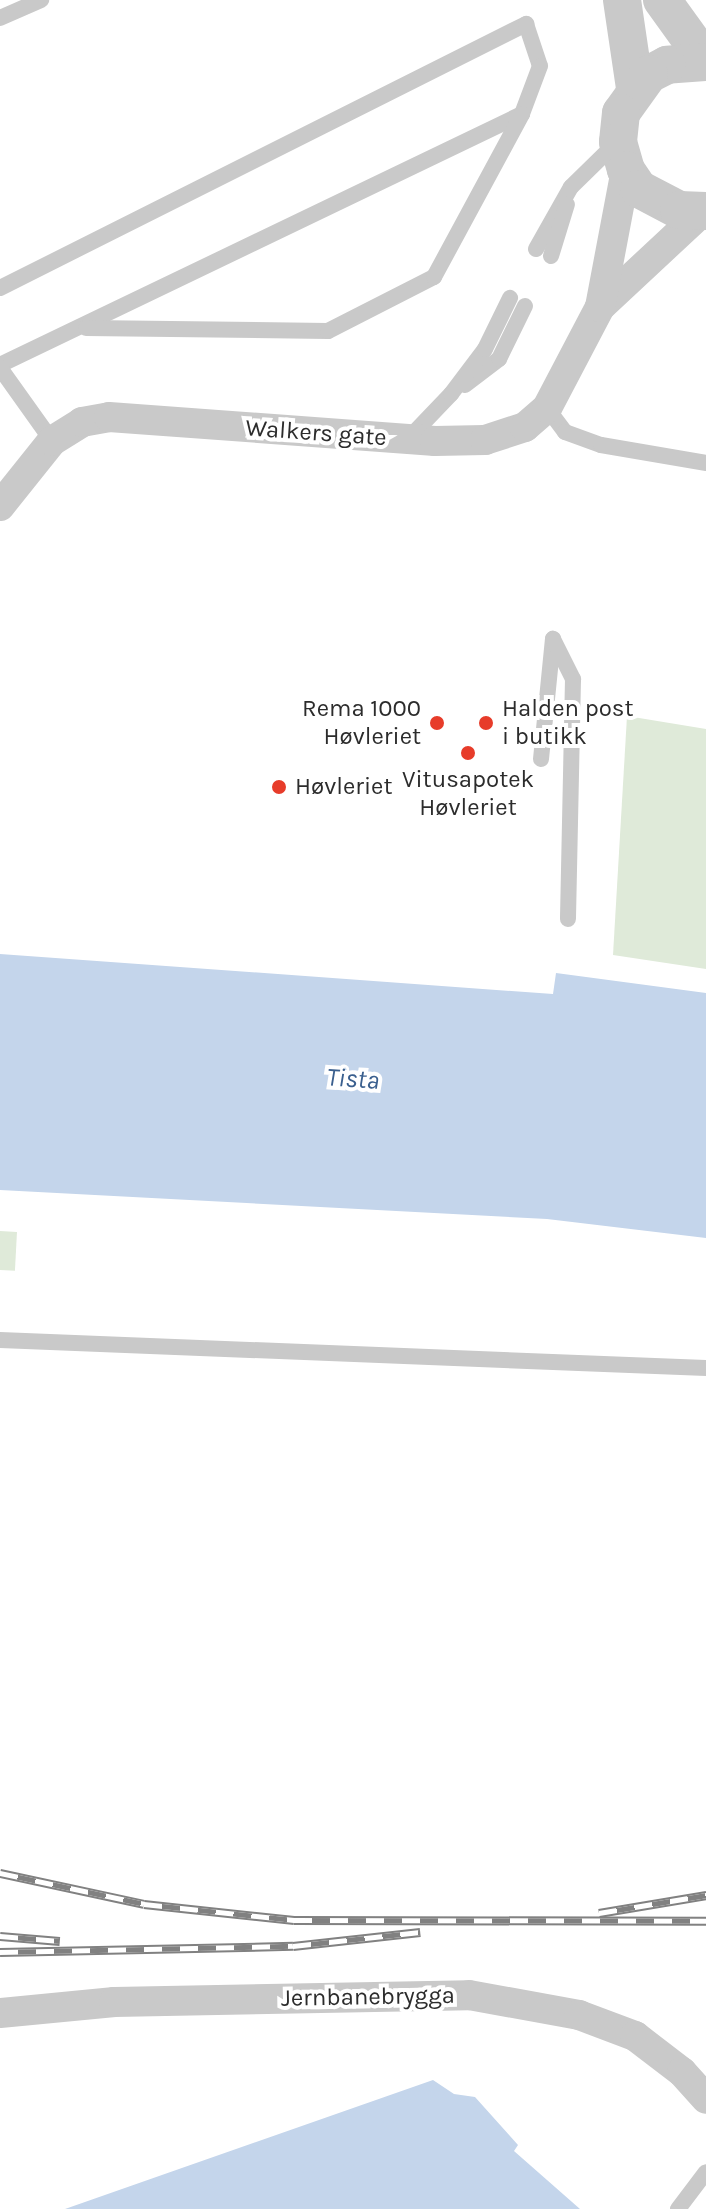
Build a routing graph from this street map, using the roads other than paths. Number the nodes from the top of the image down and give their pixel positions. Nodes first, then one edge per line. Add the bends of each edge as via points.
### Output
1 (41, 0) edge
2 (622, 0) edge
3 (662, 0) edge
4 (0, 18) edge
5 (706, 61) edge
6 (635, 88) junction
7 (522, 114) junction
8 (622, 156) junction
9 (704, 211) edge
10 (544, 252) dead end
11 (0, 288) edge
12 (518, 302) dead end
13 (600, 307) junction
14 (80, 328) junction
15 (0, 367) edge
16 (556, 420) junction
17 (407, 440) junction
18 (52, 441) junction
19 (706, 463) edge
20 (0, 506) edge
21 (541, 759) dead end
22 (568, 919) dead end
23 (0, 1340) edge
24 (706, 1368) edge
25 (0, 2013) edge
26 (706, 2099) edge
27 (706, 2172) edge
28 (678, 2209) edge

1 - 4 lane
2 - 6 street
3 - 5 street
5 - 6 street via 667,65
6 - 8 street via 621,113
7 - 11 lane via 540,66 526,24
7 - 14 lane
7 - 14 lane via 434,277 328,331
8 - 9 street via 657,203
8 - 10 lane via 571,187
8 - 13 street, Walkers gate
9 - 13 street, Walkers gate
12 - 17 lane via 451,394
13 - 16 street, Walkers gate
14 - 15 lane
15 - 18 lane
16 - 17 street, Walkers gate via 485,440
16 - 19 lane via 601,445
17 - 18 street, Walkers gate via 109,417 82,422
18 - 20 street, Walkers gate
21 - 22 lane via 553,639 573,679
23 - 24 lane
25 - 26 street, Jernbanebrygga via 114,2002 469,1995 579,2015 635,2036 682,2072
27 - 28 lane

